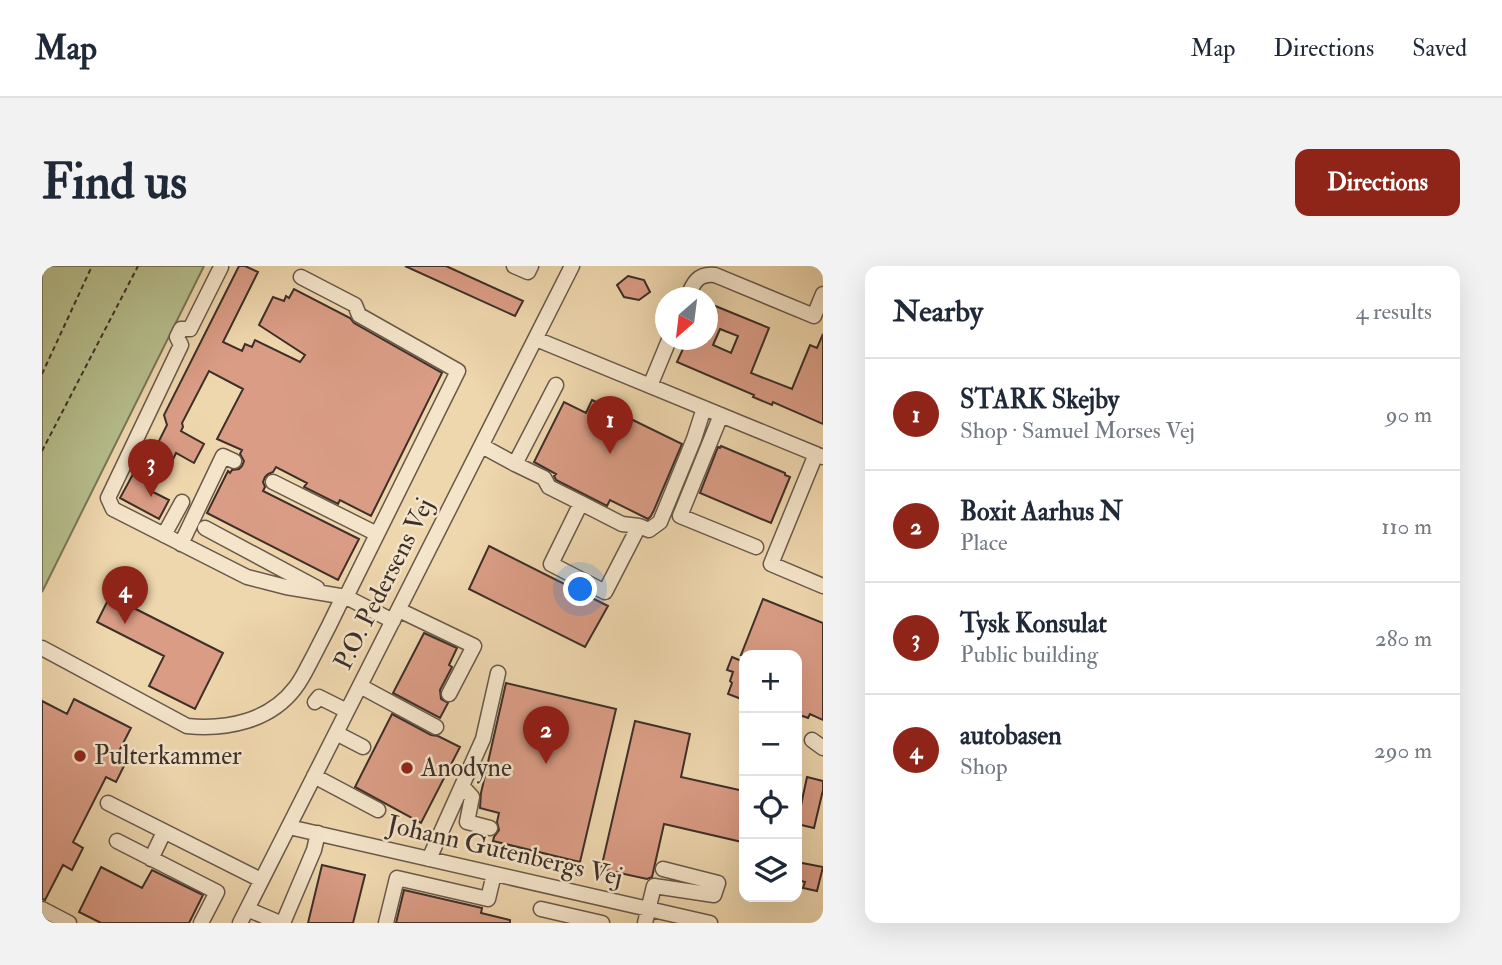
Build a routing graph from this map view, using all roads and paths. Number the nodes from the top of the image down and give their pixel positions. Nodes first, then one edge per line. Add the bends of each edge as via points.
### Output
1 (92, 266) edge
2 (138, 266) edge
3 (514, 266) edge
4 (531, 266) edge
5 (572, 266) edge
6 (221, 267) edge
7 (302, 277) dead end
8 (692, 287) edge
9 (823, 294) edge
10 (536, 339) junction
11 (666, 350) edge
12 (42, 374) edge
13 (556, 385) dead end
14 (650, 386) junction
15 (704, 408) junction
16 (721, 415) junction
17 (482, 446) junction
18 (42, 451) edge
19 (820, 456) edge
20 (234, 461) dead end
21 (515, 464) junction
22 (273, 482) dead end
23 (182, 502) dead end
24 (581, 503) junction
25 (639, 526) junction
26 (205, 528) dead end
27 (377, 534) junction
28 (164, 535) junction
29 (181, 544) junction
30 (756, 547) dead end
31 (823, 586) edge
32 (340, 596) junction
33 (396, 615) junction
34 (42, 648) edge
35 (498, 673) dead end
36 (360, 686) junction
37 (449, 694) dead end
38 (315, 702) dead end
39 (347, 711) junction
40 (436, 727) dead end
41 (336, 733) junction
42 (363, 747) dead end
43 (314, 776) junction
44 (462, 786) junction
45 (108, 803) dead end
46 (378, 810) dead end
47 (289, 827) junction
48 (490, 828) dead end
49 (164, 832) junction
50 (318, 833) junction
51 (117, 841) dead end
52 (151, 859) junction
53 (435, 860) junction
54 (663, 869) dead end
55 (494, 874) junction
56 (261, 880) junction
57 (434, 886) junction
58 (42, 909) edge
59 (247, 909) junction
60 (541, 909) dead end
61 (647, 916) edge
62 (69, 923) edge
63 (201, 923) edge
64 (240, 923) edge
65 (281, 923) edge
66 (386, 923) edge
67 (602, 923) edge
68 (710, 923) edge

1 - 12 path
2 - 18 path
3 - 4 street via 528,272
5 - 10 street, P.O. Pedersens Vej
6 - 28 street via 190,329 181,329 177,337 181,345 108,498 113,509
7 - 27 street via 458,371
8 - 9 street via 699,277 715,275 814,316
10 - 14 street
10 - 17 street, P.O. Pedersens Vej
11 - 14 street
13 - 21 street
14 - 15 street
15 - 16 street
15 - 25 street via 660,522 649,530
16 - 19 street
16 - 30 street via 680,516
17 - 21 street
17 - 33 street, P.O. Pedersens Vej
19 - 31 street via 771,564
20 - 29 street via 223,456
21 - 24 street
22 - 27 street
23 - 28 street
24 - 25 street via 622,524
24 - 25 street via 551,564 605,592
26 - 32 street
27 - 32 street
28 - 29 street
29 - 32 street via 261,581
32 - 33 street
32 - 34 street via 295,689 268,712 225,727 187,726
33 - 36 street, P.O. Pedersens Vej
33 - 37 street via 474,646
35 - 44 street via 483,739
36 - 39 street, P.O. Pedersens Vej
36 - 40 street
38 - 39 street via 319,697
39 - 41 street, P.O. Pedersens Vej
41 - 42 street
41 - 43 street, P.O. Pedersens Vej
43 - 46 street
43 - 47 street, P.O. Pedersens Vej
44 - 48 street via 472,797 467,822
44 - 53 street
45 - 49 street
47 - 50 street, Johann Gutenbergs Vej
47 - 56 street, P.O. Pedersens Vej
49 - 52 street
49 - 56 street
50 - 53 street, Johann Gutenbergs Vej
50 - 65 street
51 - 52 street
52 - 63 street via 216,892
53 - 55 street, Johann Gutenbergs Vej
53 - 57 street
54 - 61 street via 719,883 714,895 654,886
55 - 57 street via 488,899
55 - 61 street, Johann Gutenbergs Vej
56 - 59 street, P.O. Pedersens Vej
57 - 66 street via 397,878
58 - 62 street
59 - 64 street, P.O. Pedersens Vej
59 - 65 street
60 - 67 street
61 - 68 street, Johann Gutenbergs Vej

